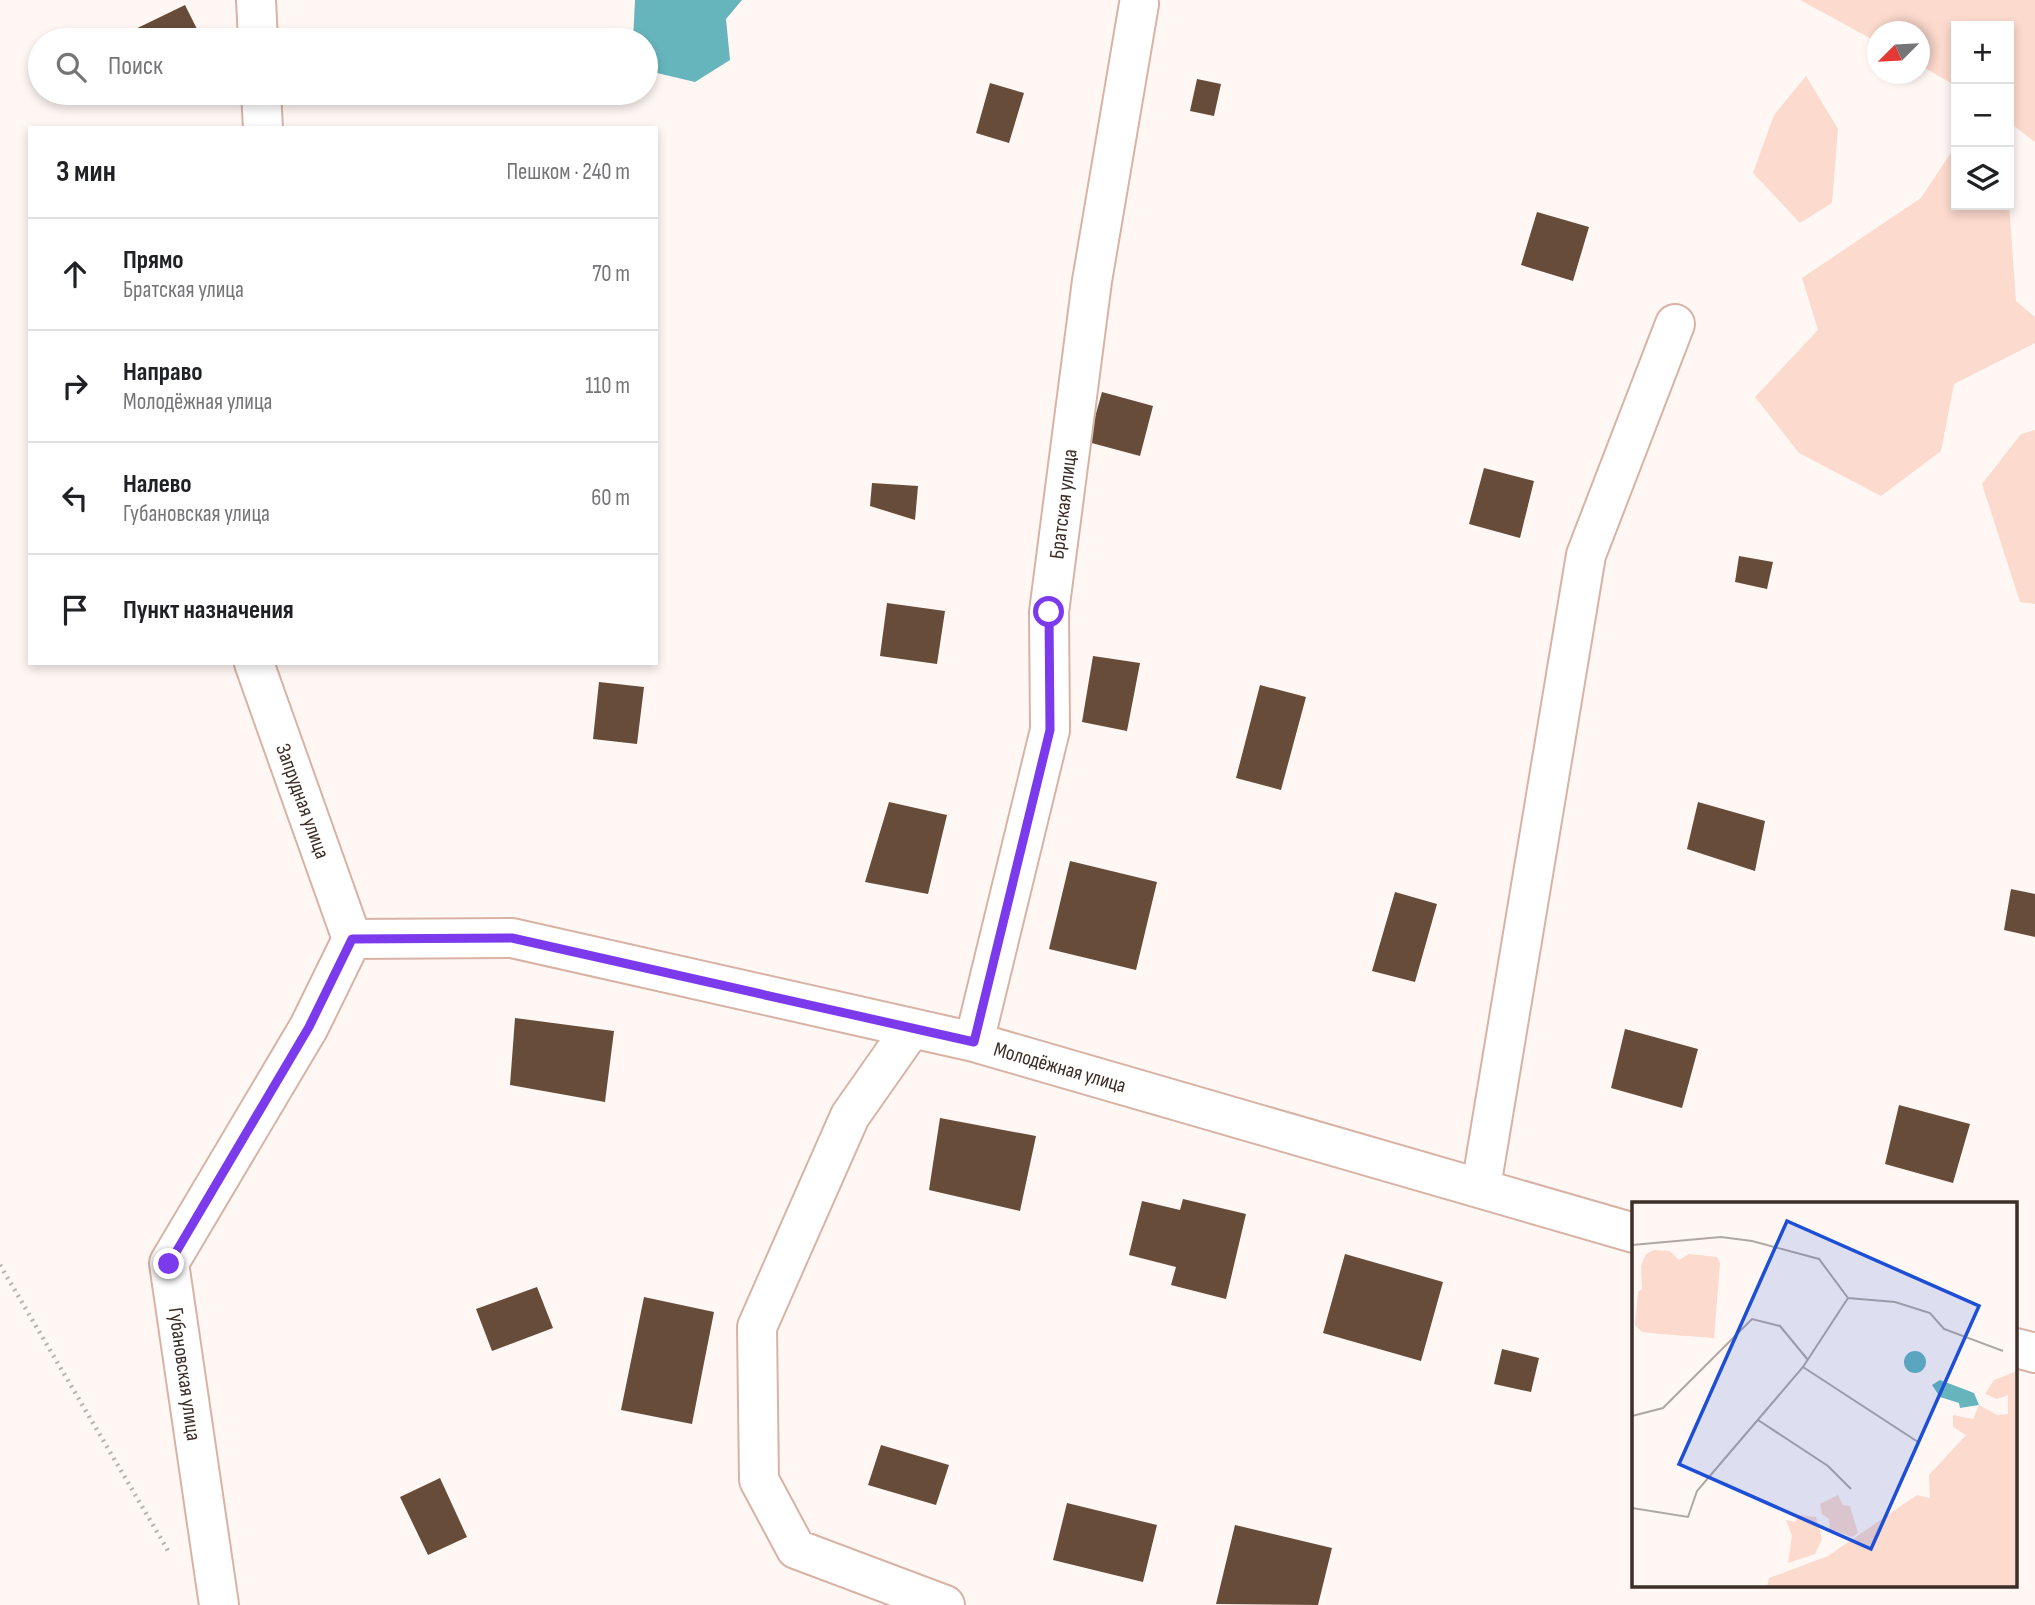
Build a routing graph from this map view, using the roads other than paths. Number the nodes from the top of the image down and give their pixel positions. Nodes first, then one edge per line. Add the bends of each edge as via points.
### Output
1 (256, 0) edge
2 (1139, 4) dead end
3 (257, 28) edge
4 (262, 105) edge
5 (263, 126) edge
6 (1675, 324) dead end
7 (255, 665) edge
8 (352, 939) junction
9 (911, 1029) junction
10 (974, 1042) junction
11 (1481, 1187) junction
12 (1632, 1232) edge
13 (2018, 1349) edge
14 (2035, 1353) edge
15 (219, 1605) edge
16 (945, 1605) edge

1 - 3 street
2 - 10 street, Братская улица via 1092,281 1049,612 1050,730
4 - 5 street
6 - 11 street via 1586,555
7 - 8 street, Запрудная улица
8 - 9 street, Молодёжная улица via 512,938
8 - 15 street, Губановская улица via 309,1027 169,1264
9 - 10 street, Молодёжная улица
9 - 16 street via 850,1116 757,1327 759,1480 796,1549
10 - 11 street, Молодёжная улица
11 - 12 street, Молодёжная улица
13 - 14 street

